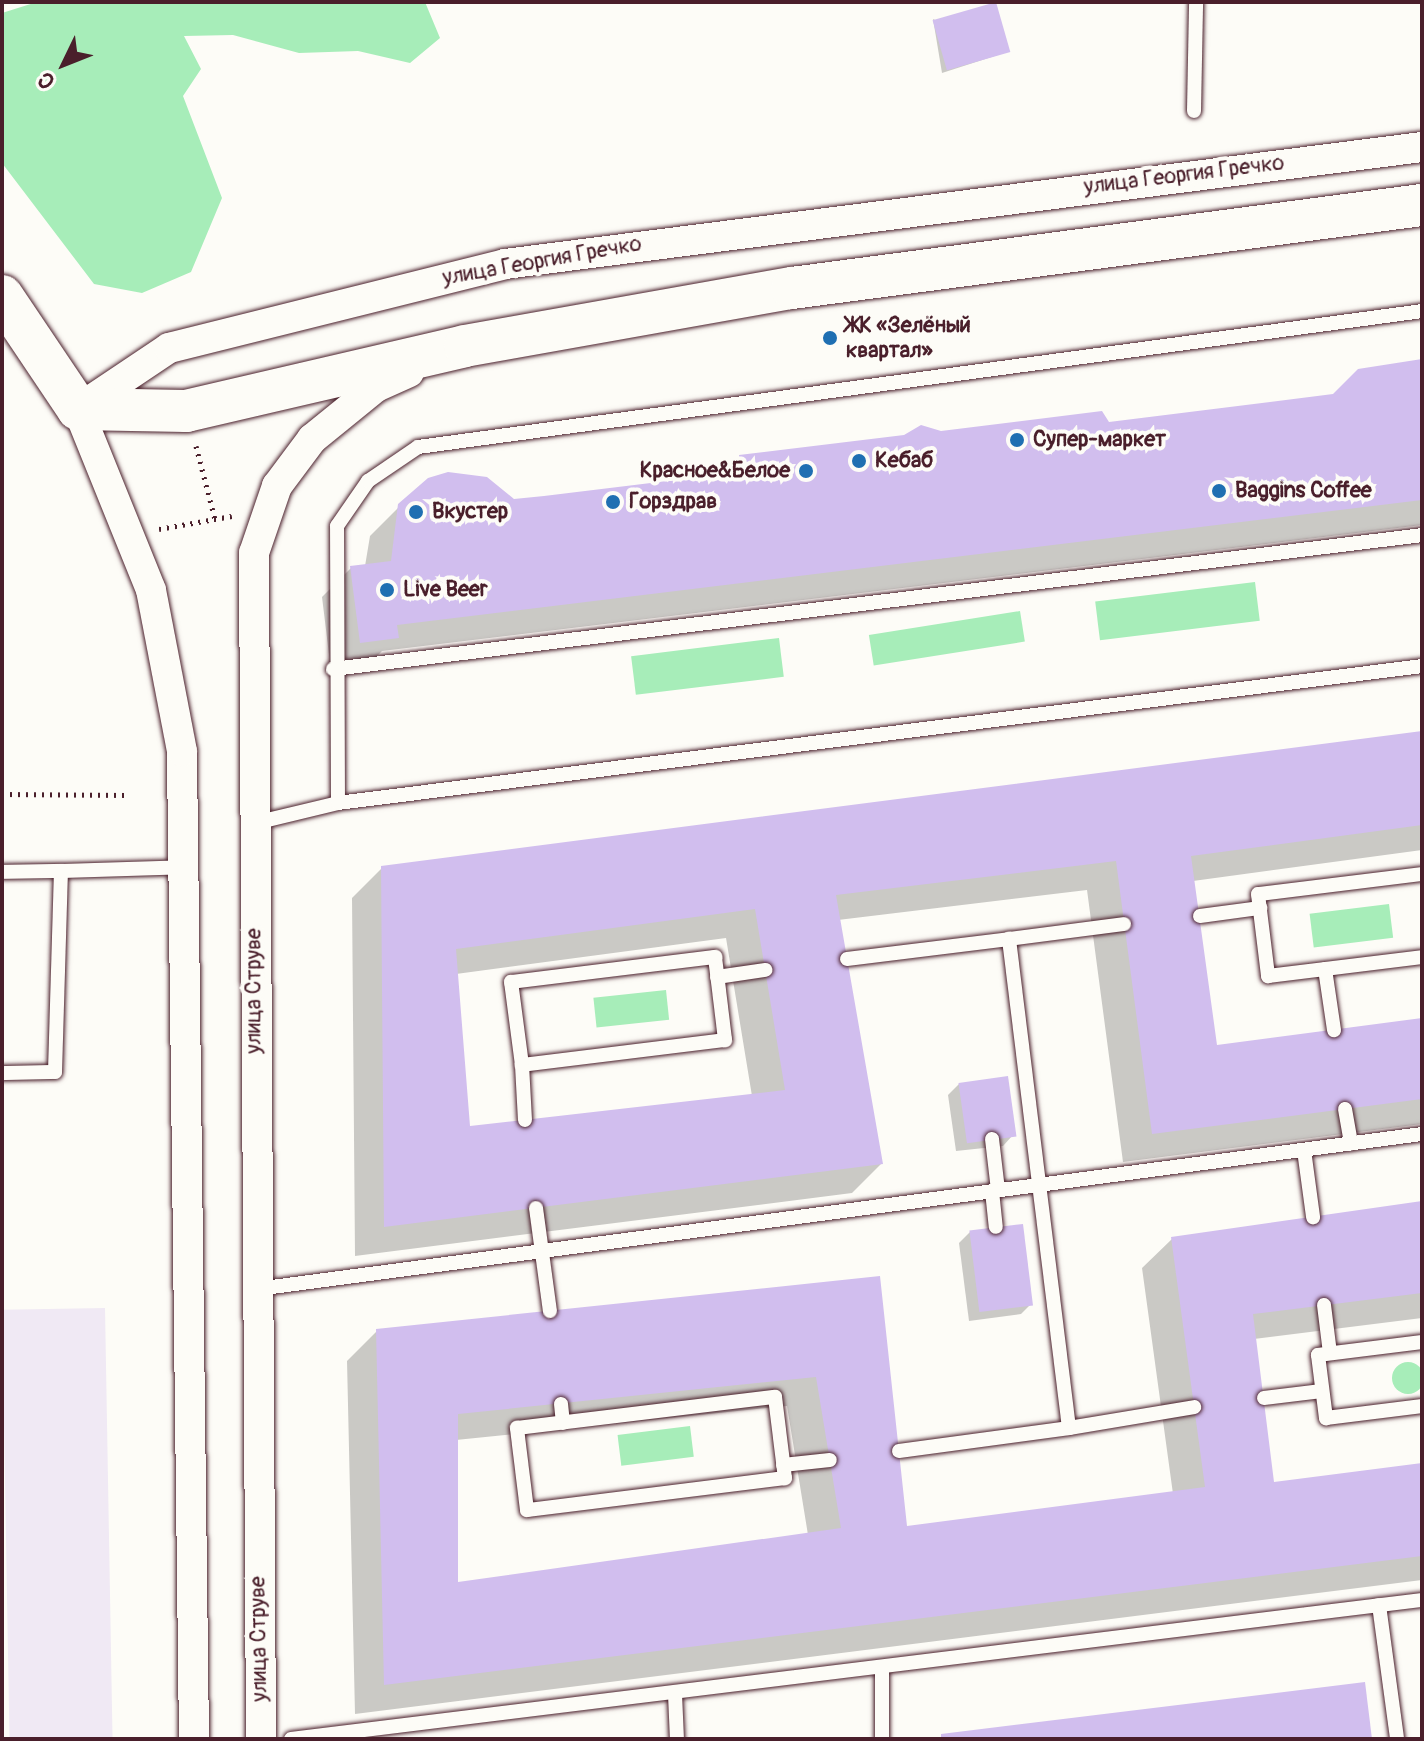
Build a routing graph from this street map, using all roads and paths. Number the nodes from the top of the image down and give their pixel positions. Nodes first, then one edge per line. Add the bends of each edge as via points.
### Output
1 (1196, 2) edge
2 (1194, 111) dead end
3 (1422, 147) edge
4 (1422, 205) edge
5 (2, 296) edge
6 (1422, 311) edge
7 (465, 346) junction
8 (78, 409) junction
9 (191, 430) dead end
10 (240, 515) dead end
11 (215, 519) junction
12 (159, 529) dead end
13 (1422, 535) edge
14 (1422, 666) edge
15 (333, 669) junction
16 (2, 794) edge
17 (127, 795) dead end
18 (338, 803) junction
19 (255, 823) junction
20 (185, 867) junction
21 (61, 871) junction
22 (2, 872) edge
23 (1422, 874) edge
24 (1260, 908) junction
25 (1200, 916) dead end
26 (1124, 924) dead end
27 (1009, 939) junction
28 (1422, 957) edge
29 (847, 959) dead end
30 (1325, 969) junction
31 (765, 970) dead end
32 (717, 977) junction
33 (1334, 1030) dead end
34 (522, 1065) junction
35 (2, 1073) edge
36 (1345, 1109) dead end
37 (525, 1120) dead end
38 (1422, 1134) edge
39 (992, 1139) dead end
40 (1351, 1143) junction
41 (1304, 1150) junction
42 (1039, 1184) junction
43 (995, 1190) junction
44 (536, 1208) dead end
45 (1313, 1217) dead end
46 (996, 1227) dead end
47 (542, 1251) junction
48 (253, 1289) junction
49 (1324, 1305) dead end
50 (550, 1311) dead end
51 (1422, 1342) edge
52 (1330, 1353) junction
53 (1322, 1391) junction
54 (1264, 1398) dead end
55 (561, 1404) dead end
56 (1422, 1406) edge
57 (1194, 1407) dead end
58 (563, 1423) junction
59 (1069, 1428) junction
60 (899, 1451) dead end
61 (830, 1460) dead end
62 (783, 1465) junction
63 (1422, 1600) edge
64 (1379, 1605) junction
65 (882, 1668) junction
66 (675, 1694) junction
67 (194, 1739) edge
68 (261, 1739) edge
69 (291, 1739) edge
70 (677, 1739) edge
71 (882, 1739) edge
72 (1397, 1739) edge

1 - 2 lane
3 - 8 street, улица Георгия Гречко via 505,264 169,348
4 - 7 street via 954,267
5 - 8 street
6 - 15 lane via 418,447 368,481 337,526
7 - 8 street via 186,411
7 - 19 street, улица Струве via 376,387 312,439 272,496 254,553
8 - 20 street via 132,531 163,639 182,751
9 - 11 path
10 - 11 path
11 - 12 path
13 - 15 lane
14 - 18 lane
15 - 18 lane
16 - 17 path
18 - 19 lane
19 - 48 street, улица Струве
20 - 21 lane
20 - 67 street
21 - 22 lane
21 - 35 lane via 55,1072
23 - 24 lane via 1258,894
24 - 25 lane
24 - 30 lane via 1268,976
26 - 27 lane
27 - 29 lane
27 - 42 lane
28 - 30 lane
30 - 33 lane
31 - 32 lane
32 - 34 lane via 725,1040
32 - 34 lane via 715,957 511,982
34 - 37 lane
36 - 40 lane
38 - 40 lane
39 - 43 lane
40 - 41 lane
41 - 42 lane
41 - 45 lane
42 - 43 lane
42 - 59 lane
43 - 46 lane
43 - 47 lane
44 - 47 lane
47 - 48 lane
47 - 50 lane
48 - 68 street, улица Струве
49 - 52 lane
51 - 52 lane
52 - 53 lane via 1318,1355
53 - 54 lane
53 - 56 lane via 1326,1418
55 - 58 lane
57 - 59 lane
58 - 62 lane via 775,1397
58 - 62 lane via 517,1428 527,1510 785,1478
59 - 60 lane
61 - 62 lane
63 - 64 lane
64 - 65 lane
64 - 72 lane
65 - 66 lane
65 - 71 lane
66 - 69 lane
66 - 70 lane

